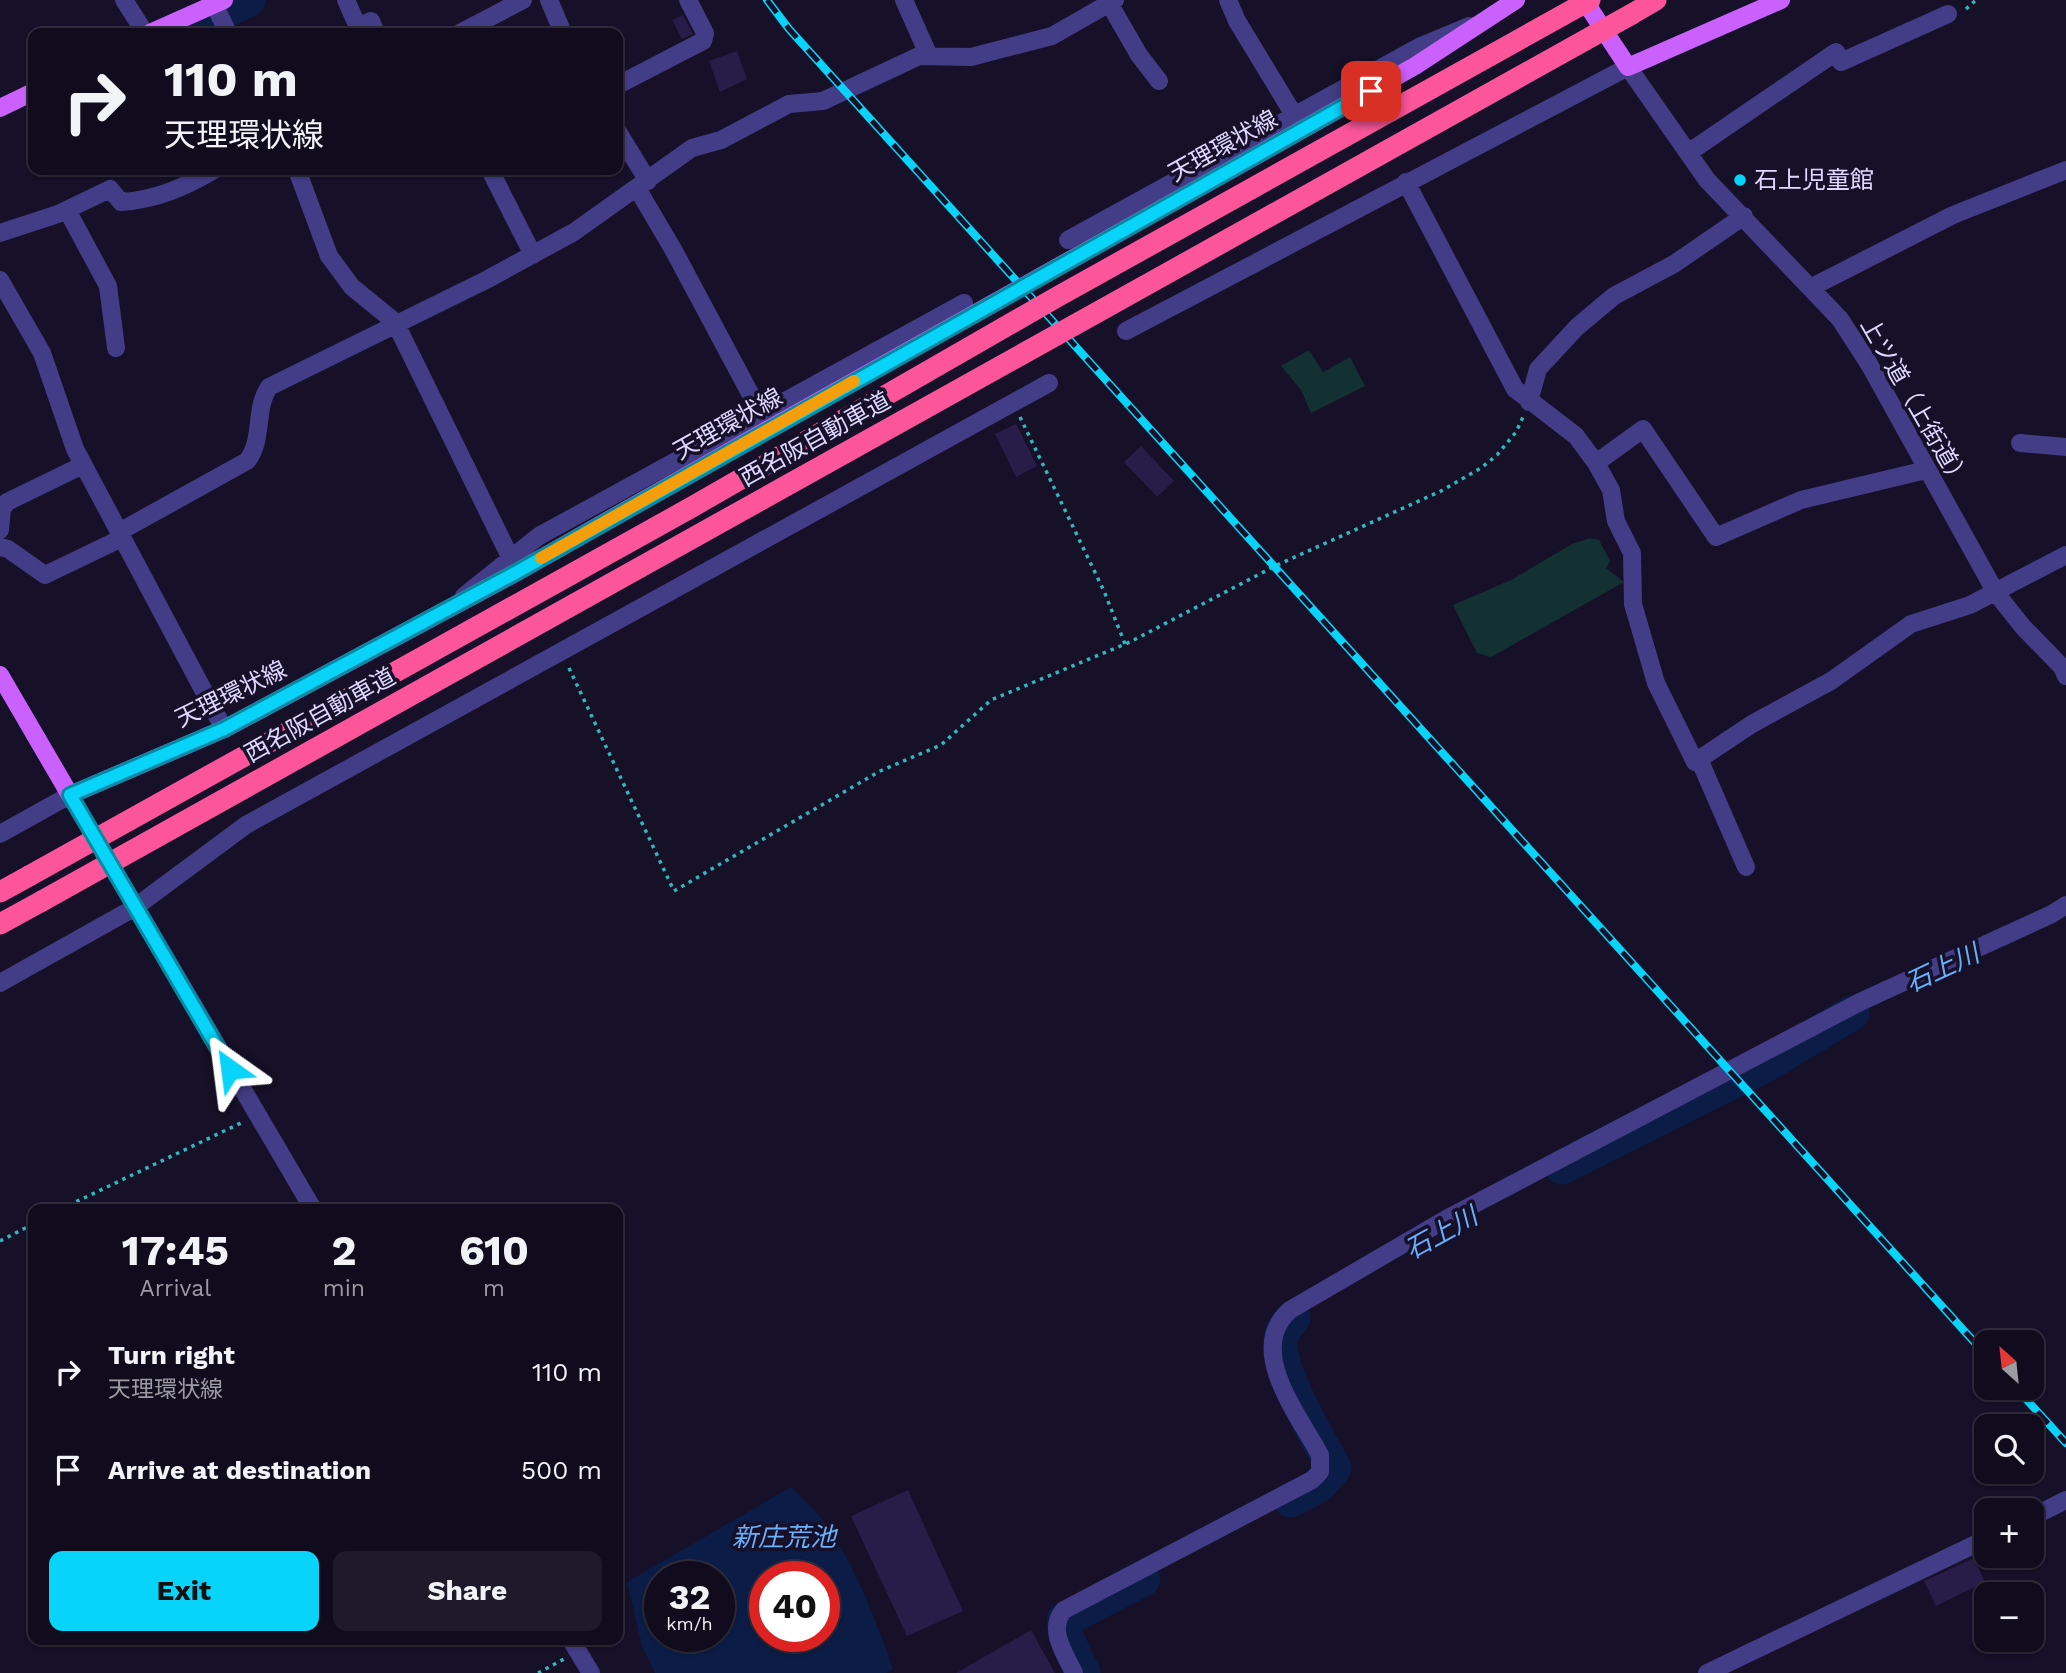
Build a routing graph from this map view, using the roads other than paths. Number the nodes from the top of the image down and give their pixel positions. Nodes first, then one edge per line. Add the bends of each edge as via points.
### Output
1 (124, 0) edge
2 (346, 0) edge
3 (523, 0) edge
4 (549, 0) edge
5 (688, 0) edge
6 (904, 0) edge
7 (1228, 0) edge
8 (1516, 0) edge
9 (1584, 0) edge
10 (1590, 0) edge
11 (1656, 0) edge
12 (1781, 0) edge
13 (219, 2) edge
14 (1112, 2) edge
15 (1948, 14) dead end
16 (1489, 18) junction
17 (144, 28) edge
18 (159, 28) edge
19 (227, 28) edge
20 (374, 28) edge
21 (470, 28) edge
22 (561, 28) edge
23 (929, 56) junction
24 (1628, 67) junction
25 (1159, 81) dead end
26 (623, 82) edge
27 (28, 94) edge
28 (1, 104) edge
29 (1294, 115) junction
30 (623, 142) edge
31 (1688, 153) junction
32 (2066, 170) edge
33 (205, 175) edge
34 (299, 175) edge
35 (493, 175) edge
36 (1406, 182) junction
37 (643, 184) junction
38 (68, 210) junction
39 (1744, 216) junction
40 (0, 233) edge
41 (1068, 240) dead end
42 (533, 255) junction
43 (0, 280) edge
44 (1810, 288) junction
45 (964, 303) dead end
46 (395, 322) junction
47 (1126, 331) dead end
48 (116, 348) dead end
49 (1049, 383) dead end
50 (1529, 402) junction
51 (760, 412) junction
52 (2020, 443) dead end
53 (2066, 447) edge
54 (1595, 463) junction
55 (83, 466) junction
56 (1926, 470) junction
57 (0, 530) edge
58 (121, 535) junction
59 (0, 547) edge
60 (2066, 555) edge
61 (513, 564) junction
62 (1996, 593) junction
63 (0, 675) edge
64 (2066, 676) edge
65 (224, 729) junction
66 (1699, 759) junction
67 (70, 795) junction
68 (0, 834) edge
69 (1746, 867) dead end
70 (0, 892) edge
71 (2066, 905) edge
72 (134, 908) junction
73 (0, 924) edge
74 (0, 983) edge
75 (310, 1204) edge
76 (2066, 1500) edge
77 (2044, 1511) edge
78 (1974, 1545) edge
79 (575, 1646) edge
80 (591, 1673) edge
81 (1074, 1673) edge
82 (1706, 1673) edge

1 - 17 street
2 - 20 street via 358,26 371,21
3 - 21 street
4 - 22 street
5 - 26 street via 705,33 703,41
6 - 23 street
7 - 29 street
8 - 16 main road, 天理環状線
9 - 24 main road
10 - 70 highway, 西名阪自動車道, bridge
11 - 73 highway, 西名阪自動車道, bridge
12 - 24 main road
13 - 18 main road
13 - 19 street
14 - 23 street via 1052,36 971,57
14 - 25 street via 1139,55
15 - 31 street via 1841,62 1836,52
16 - 29 street via 1421,46
16 - 61 main road, 天理環状線, bridge via 1415,66 767,430
23 - 37 street via 919,56 823,101 789,104 721,140 692,148
24 - 31 street, 上ツ道（上街道）
24 - 36 street
27 - 28 main road
29 - 41 street
30 - 37 street
31 - 39 street, 上ツ道（上街道） via 1707,180
32 - 44 street via 1953,215
33 - 38 street via 181,189 121,202 110,189
34 - 46 street via 329,256 352,287
35 - 42 street
36 - 47 street
36 - 50 street via 1515,389
37 - 42 street
37 - 51 street
38 - 40 street
38 - 48 street via 108,286
39 - 44 street, 上ツ道（上街道）
39 - 50 street via 1674,264 1614,296 1577,327 1538,369
42 - 46 street
43 - 55 street via 42,354
44 - 56 street, 上ツ道（上街道） via 1840,319 1869,364
45 - 51 street
46 - 58 street via 269,387 262,398 255,451 247,461
46 - 61 street
49 - 72 street via 246,825
50 - 54 street via 1576,436
51 - 61 street via 539,536
52 - 53 street
54 - 56 street via 1643,429 1716,537 1801,500
54 - 66 street via 1611,490 1616,521 1632,553 1633,604 1656,683 1693,761
55 - 57 street via 7,502
55 - 58 street
56 - 62 street, 上ツ道（上街道）
58 - 59 street via 45,575
58 - 65 street
60 - 62 street
61 - 65 main road, 天理環状線 via 451,607
62 - 64 street, 上ツ道（上街道）
62 - 66 street via 1911,624 1831,681
63 - 67 main road
65 - 67 main road, 天理環状線
66 - 69 street
67 - 68 street
67 - 72 street
71 - 81 street via 1860,1002 1448,1218 1290,1310 1274,1331 1272,1359 1320,1455 1320,1472 1064,1610 1057,1634
72 - 74 street
72 - 75 street
76 - 77 street
78 - 82 street
79 - 80 street

